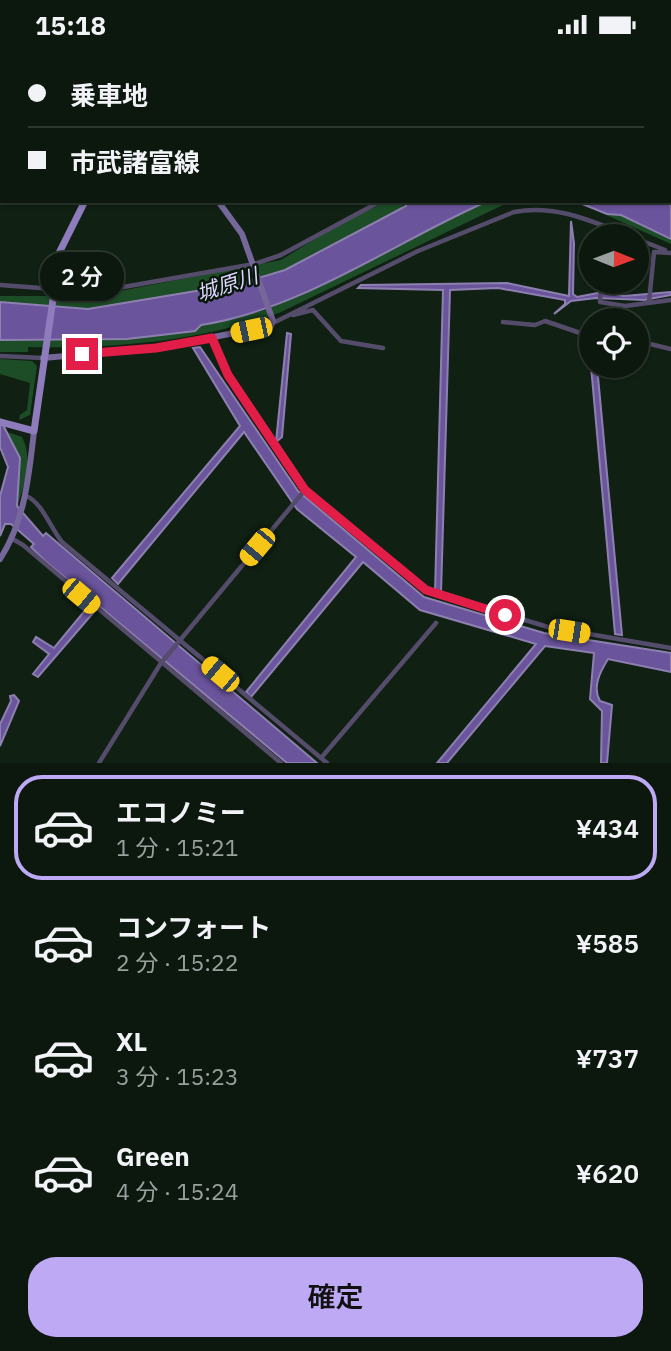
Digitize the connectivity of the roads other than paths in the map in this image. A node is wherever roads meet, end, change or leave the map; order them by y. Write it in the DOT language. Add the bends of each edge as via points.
graph roads {
  1 [pos="84,203"];
  2 [pos="219,203"];
  3 [pos="377,203"];
  4 [pos="598,224"];
  5 [pos="649,244"];
  6 [pos="671,253"];
  7 [pos="254,264"];
  8 [pos="0,285"];
  9 [pos="52,289"];
  10 [pos="599,294"];
  11 [pos="671,300"];
  12 [pos="649,301"];
  13 [pos="625,306"];
  14 [pos="289,316"];
  15 [pos="503,321"];
  16 [pos="273,322"];
  17 [pos="579,333"];
  18 [pos="212,338"];
  19 [pos="649,344"];
  20 [pos="383,348"];
  21 [pos="671,349"];
  22 [pos="0,356"];
  23 [pos="43,358"];
  24 [pos="3,423"];
  25 [pos="34,431"];
  26 [pos="304,491"];
  27 [pos="25,500"];
  28 [pos="13,535"];
  29 [pos="0,559"];
  30 [pos="436,623"];
  31 [pos="178,642"];
  32 [pos="671,648"];
  33 [pos="161,662"];
  34 [pos="321,758"];
  35 [pos="99,763"];
  36 [pos="281,763"];
  37 [pos="327,763"];
  1 -- 9 [label="main road" via="60,251"];
  2 -- 7 [label="main road" via="242,234"];
  3 -- 7 [label="street" via="281,255"];
  4 -- 14 [label="street" via="566,212 514,212 418,251"];
  5 -- 6 [label="street"];
  6 -- 12 [label="street" via="653,252"];
  7 -- 9 [label="street" via="95,292"];
  7 -- 16 [label="main road"];
  8 -- 9 [label="street"];
  9 -- 23 [label="main road"];
  10 -- 13 [label="street" via="600,302"];
  11 -- 12 [label="street"];
  12 -- 13 [label="street"];
  14 -- 16 [label="street"];
  14 -- 20 [label="street" via="313,310 341,341"];
  15 -- 17 [label="street" via="534,325 545,321"];
  16 -- 18 [label="main road"];
  18 -- 23 [label="main road" via="122,353"];
  18 -- 26 [label="street" via="228,375"];
  19 -- 21 [label="street"];
  22 -- 23 [label="street"];
  23 -- 25 [label="main road"];
  24 -- 25 [label="main road"];
  25 -- 27 [label="main road"];
  26 -- 31 [label="street"];
  26 -- 32 [label="street" via="432,593 548,627"];
  27 -- 28 [label="main road"];
  27 -- 31 [label="street" via="31,498 62,542"];
  28 -- 29 [label="main road"];
  28 -- 33 [label="street"];
  30 -- 34 [label="street"];
  31 -- 33 [label="street"];
  31 -- 34 [label="street"];
  33 -- 35 [label="street"];
  33 -- 36 [label="street"];
  34 -- 37 [label="street"];
}
